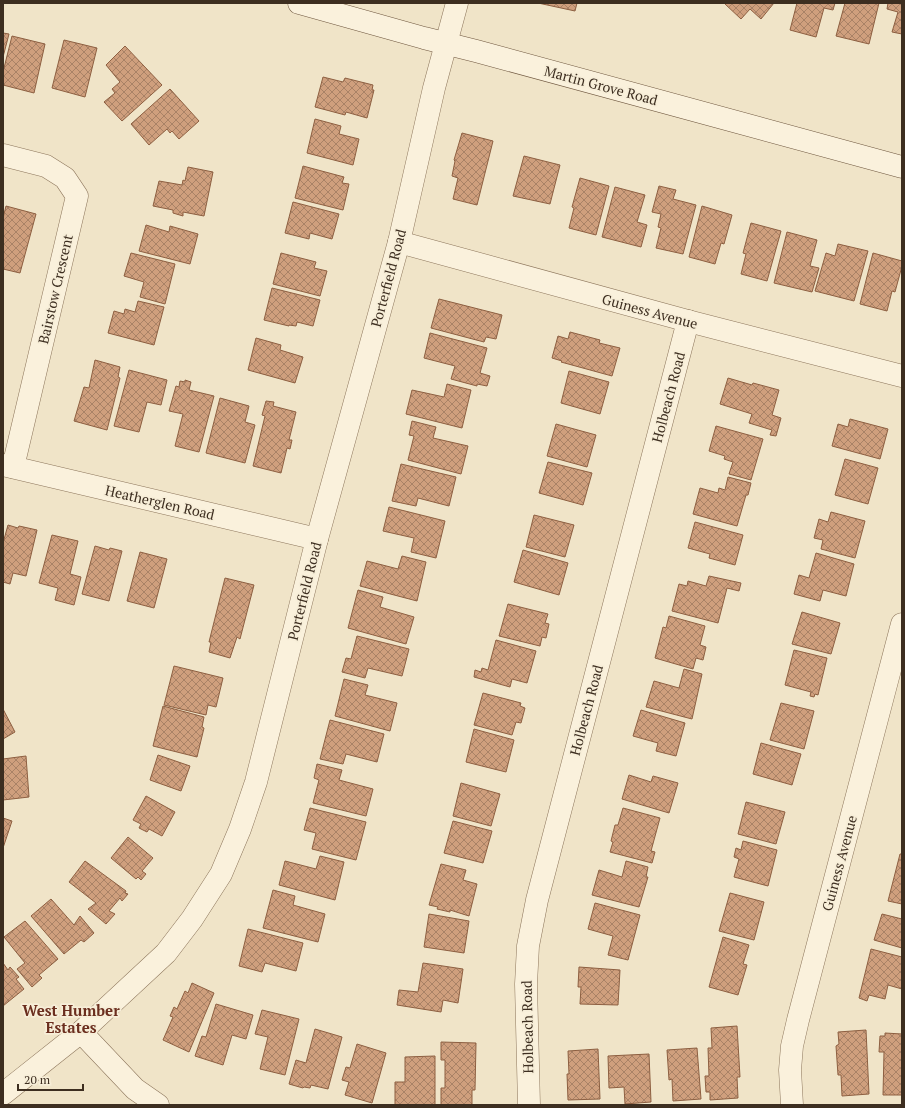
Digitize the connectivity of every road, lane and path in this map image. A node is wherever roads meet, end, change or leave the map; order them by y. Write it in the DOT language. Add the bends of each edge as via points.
graph roads {
  1 [pos="299,3"];
  2 [pos="457,3"];
  3 [pos="445,44"];
  4 [pos="3,155"];
  5 [pos="902,167"];
  6 [pos="399,242"];
  7 [pos="688,321"];
  8 [pos="902,376"];
  9 [pos="8,466"];
  10 [pos="317,539"];
  11 [pos="902,624"];
  12 [pos="81,1032"];
  13 [pos="3,1094"];
  14 [pos="158,1105"];
  15 [pos="529,1105"];
  16 [pos="792,1105"];
  1 -- 3 [label="street, Martin Grove Road"];
  2 -- 3 [label="street, Porterfield Road"];
  3 -- 5 [label="street, Martin Grove Road"];
  3 -- 6 [label="street, Porterfield Road"];
  4 -- 9 [label="street, Bairstow Crescent" via="46,166 65,178 77,196"];
  6 -- 7 [label="street, Guiness Avenue"];
  6 -- 10 [label="street, Porterfield Road"];
  7 -- 8 [label="street, Guiness Avenue"];
  7 -- 15 [label="street, Holbeach Road" via="536,900 528,946 526,984"];
  9 -- 10 [label="street, Heatherglen Road"];
  10 -- 12 [label="street, Porterfield Road" via="256,782 221,874 166,953"];
  11 -- 16 [label="street, Guiness Avenue" via="792,1046"];
  12 -- 13 [label="street, Porterfield Road"];
  12 -- 14 [label="street" via="135,1089"];
}
